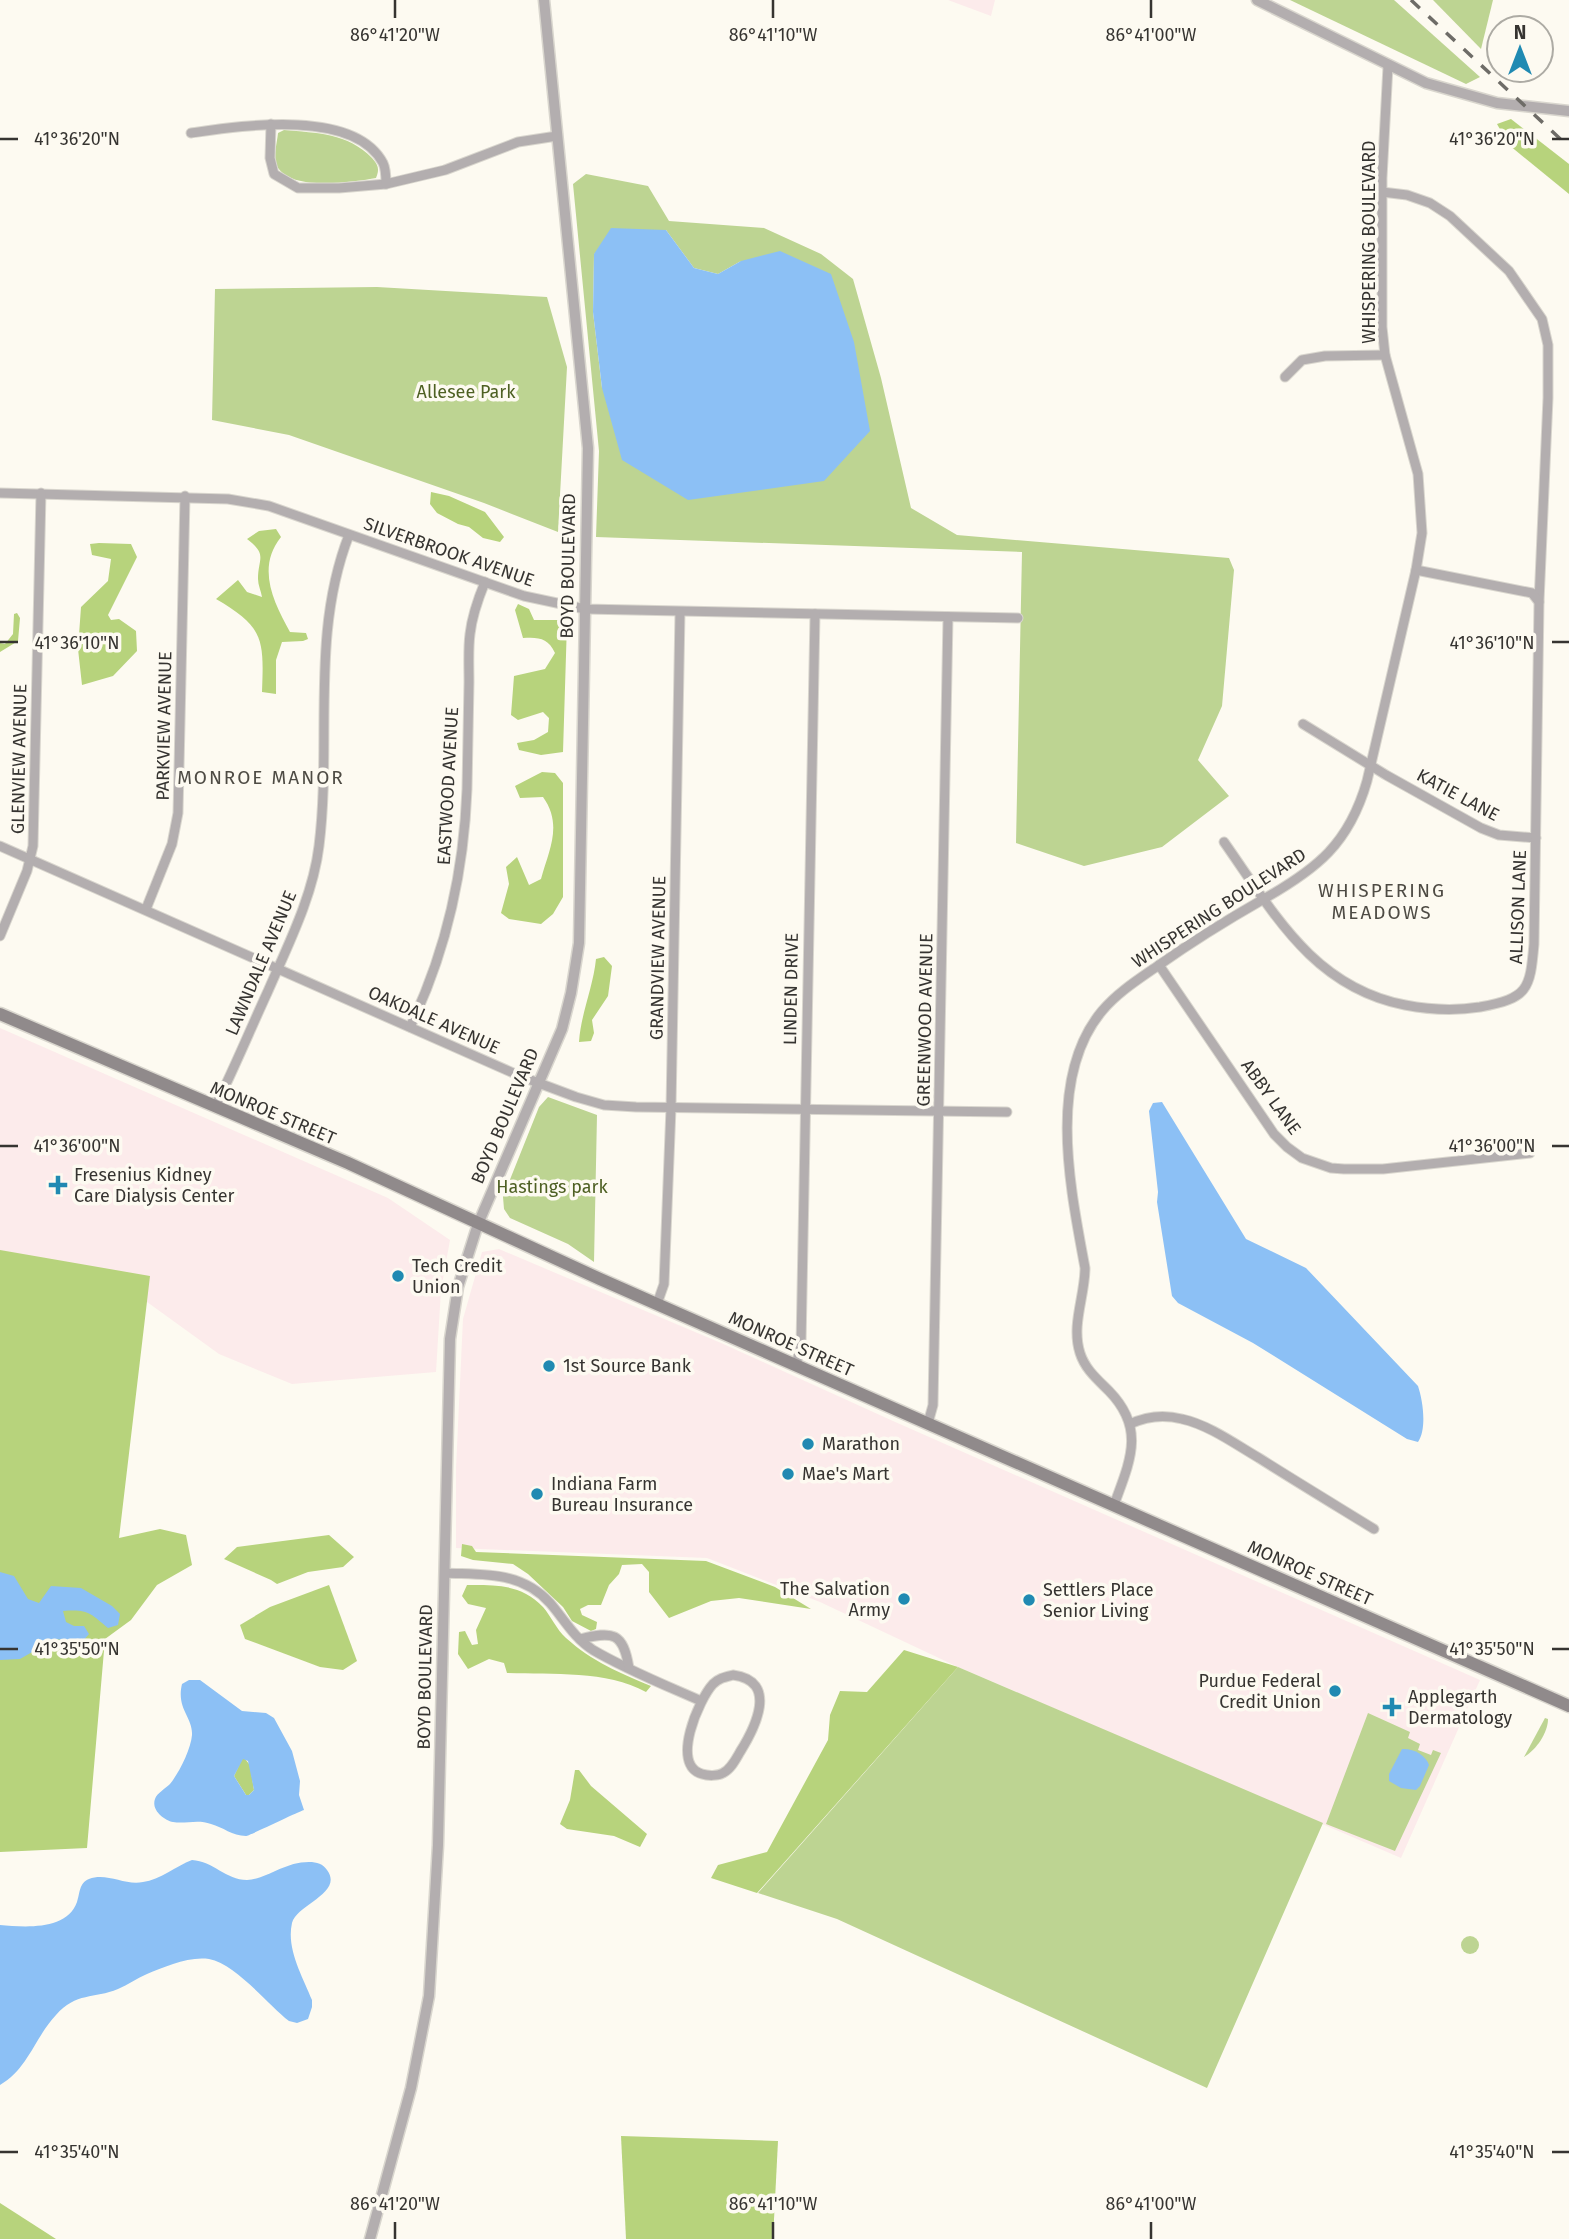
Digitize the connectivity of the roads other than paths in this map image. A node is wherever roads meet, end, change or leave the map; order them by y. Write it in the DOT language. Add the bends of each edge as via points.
graph roads {
  1 [pos="544,0"];
  2 [pos="1257,0"];
  3 [pos="1388,66"];
  4 [pos="1569,111"];
  5 [pos="271,124"];
  6 [pos="191,133"];
  7 [pos="558,136"];
  8 [pos="386,184"];
  9 [pos="1382,192"];
  10 [pos="1385,355"];
  11 [pos="1285,377"];
  12 [pos="0,493"];
  13 [pos="41,493"];
  14 [pos="184,496"];
  15 [pos="349,535"];
  16 [pos="1416,570"];
  17 [pos="485,582"];
  18 [pos="1539,602"];
  19 [pos="585,609"];
  20 [pos="680,612"];
  21 [pos="815,614"];
  22 [pos="948,617"];
  23 [pos="1018,618"];
  24 [pos="1303,724"];
  25 [pos="1370,764"];
  26 [pos="1536,838"];
  27 [pos="1224,842"];
  28 [pos="0,846"];
  29 [pos="30,859"];
  30 [pos="1264,899"];
  31 [pos="146,909"];
  32 [pos="0,936"];
  33 [pos="1159,965"];
  34 [pos="278,968"];
  35 [pos="0,1014"];
  36 [pos="410,1027"];
  37 [pos="539,1082"];
  38 [pos="215,1107"];
  39 [pos="671,1108"];
  40 [pos="804,1109"];
  41 [pos="939,1111"];
  42 [pos="1007,1112"];
  43 [pos="1531,1153"];
  44 [pos="478,1224"];
  45 [pos="657,1304"];
  46 [pos="796,1365"];
  47 [pos="928,1423"];
  48 [pos="1130,1424"];
  49 [pos="1114,1505"];
  50 [pos="1374,1529"];
  51 [pos="445,1573"];
  52 [pos="580,1639"];
  53 [pos="629,1668"];
  54 [pos="701,1701"];
  55 [pos="1569,1706"];
  56 [pos="370,2239"];
  1 -- 7 [label="street, BOYD BOULEVARD"];
  2 -- 3 [label="street"];
  3 -- 4 [label="street" via="1446,90 1497,103"];
  3 -- 9 [label="street, WHISPERING BOULEVARD"];
  5 -- 6 [label="street"];
  5 -- 8 [label="street" via="328,129 361,141 384,165"];
  5 -- 8 [label="street" via="274,174 298,188"];
  7 -- 8 [label="street" via="519,142 445,170"];
  7 -- 19 [label="street, BOYD BOULEVARD" via="588,448"];
  9 -- 10 [label="street, WHISPERING BOULEVARD"];
  9 -- 18 [label="street, ALLISON LANE" via="1430,203 1450,216 1509,271 1542,319 1548,345 1548,398"];
  10 -- 11 [label="street" via="1303,360"];
  10 -- 16 [label="street, WHISPERING BOULEVARD" via="1418,474 1422,522"];
  12 -- 13 [label="street, SILVERBROOK AVENUE"];
  13 -- 14 [label="street, SILVERBROOK AVENUE"];
  13 -- 29 [label="street, GLENVIEW AVENUE"];
  14 -- 15 [label="street, SILVERBROOK AVENUE" via="249,502"];
  14 -- 31 [label="street, PARKVIEW AVENUE" via="178,813 172,844"];
  15 -- 17 [label="street, SILVERBROOK AVENUE"];
  15 -- 34 [label="street, LAWNDALE AVENUE" via="326,628 318,848 306,900"];
  16 -- 18 [label="street" via="1532,593"];
  16 -- 25 [label="street, WHISPERING BOULEVARD"];
  17 -- 19 [label="street, SILVERBROOK AVENUE"];
  17 -- 36 [label="street, EASTWOOD AVENUE" via="470,633 467,789 458,881 437,960"];
  18 -- 26 [label="street, ALLISON LANE"];
  19 -- 20 [label="street, SILVERBROOK AVENUE"];
  19 -- 37 [label="street, BOYD BOULEVARD" via="579,943 562,1028"];
  20 -- 21 [label="street, SILVERBROOK AVENUE"];
  20 -- 39 [label="street, GRANDVIEW AVENUE"];
  21 -- 22 [label="street, SILVERBROOK AVENUE"];
  21 -- 40 [label="street, LINDEN DRIVE"];
  22 -- 23 [label="street, SILVERBROOK AVENUE"];
  22 -- 41 [label="street, GREENWOOD AVENUE"];
  24 -- 25 [label="street, KATIE LANE"];
  25 -- 26 [label="street, KATIE LANE" via="1481,828"];
  25 -- 30 [label="street, WHISPERING BOULEVARD" via="1359,807 1331,851 1300,878"];
  26 -- 30 [label="street, ALLISON LANE" via="1531,979 1519,995 1491,1005 1438,1010 1372,996 1312,959"];
  27 -- 30 [label="street, ALLISON LANE"];
  28 -- 29 [label="street, OAKDALE AVENUE"];
  29 -- 31 [label="street, OAKDALE AVENUE"];
  29 -- 32 [label="street, GLENVIEW AVENUE"];
  30 -- 33 [label="street, WHISPERING BOULEVARD"];
  31 -- 34 [label="street, OAKDALE AVENUE"];
  33 -- 43 [label="street, ABBY LANE" via="1275,1134 1302,1158 1331,1168 1360,1170"];
  33 -- 48 [label="street, WHISPERING BOULEVARD" via="1120,993 1094,1022 1074,1068 1068,1097 1067,1166 1085,1268 1076,1338 1084,1364 1117,1400"];
  34 -- 36 [label="street, OAKDALE AVENUE"];
  34 -- 38 [label="street, LAWNDALE AVENUE"];
  35 -- 38 [label="main road, MONROE STREET"];
  36 -- 37 [label="street, OAKDALE AVENUE"];
  37 -- 39 [label="street, OAKDALE AVENUE" via="604,1105"];
  37 -- 44 [label="street, BOYD BOULEVARD"];
  38 -- 44 [label="main road, MONROE STREET"];
  39 -- 40 [label="street, OAKDALE AVENUE"];
  39 -- 45 [label="street, GRANDVIEW AVENUE" via="664,1284"];
  40 -- 41 [label="street, OAKDALE AVENUE"];
  40 -- 46 [label="street, LINDEN DRIVE" via="801,1345"];
  41 -- 42 [label="street, OAKDALE AVENUE"];
  41 -- 47 [label="street, GREENWOOD AVENUE" via="933,1405"];
  44 -- 45 [label="main road, MONROE STREET"];
  44 -- 51 [label="street, BOYD BOULEVARD" via="458,1287 450,1339"];
  45 -- 46 [label="main road, MONROE STREET"];
  46 -- 47 [label="main road, MONROE STREET"];
  47 -- 49 [label="main road, MONROE STREET"];
  48 -- 49 [label="street" via="1132,1443 1126,1474"];
  48 -- 50 [label="street" via="1147,1416 1163,1416 1199,1425"];
  49 -- 55 [label="main road, MONROE STREET"];
  51 -- 52 [label="street" via="497,1575 531,1585"];
  51 -- 56 [label="street, BOYD BOULEVARD" via="437,1885 429,1996 411,2088"];
  52 -- 53 [label="street"];
  52 -- 53 [label="street" via="609,1634 618,1638 626,1649"];
  53 -- 54 [label="street"];
  54 -- 54 [label="street" via="687,1754 691,1766 701,1774 724,1773 756,1725 757,1689 747,1678 733,1675 713,1684"];
}
